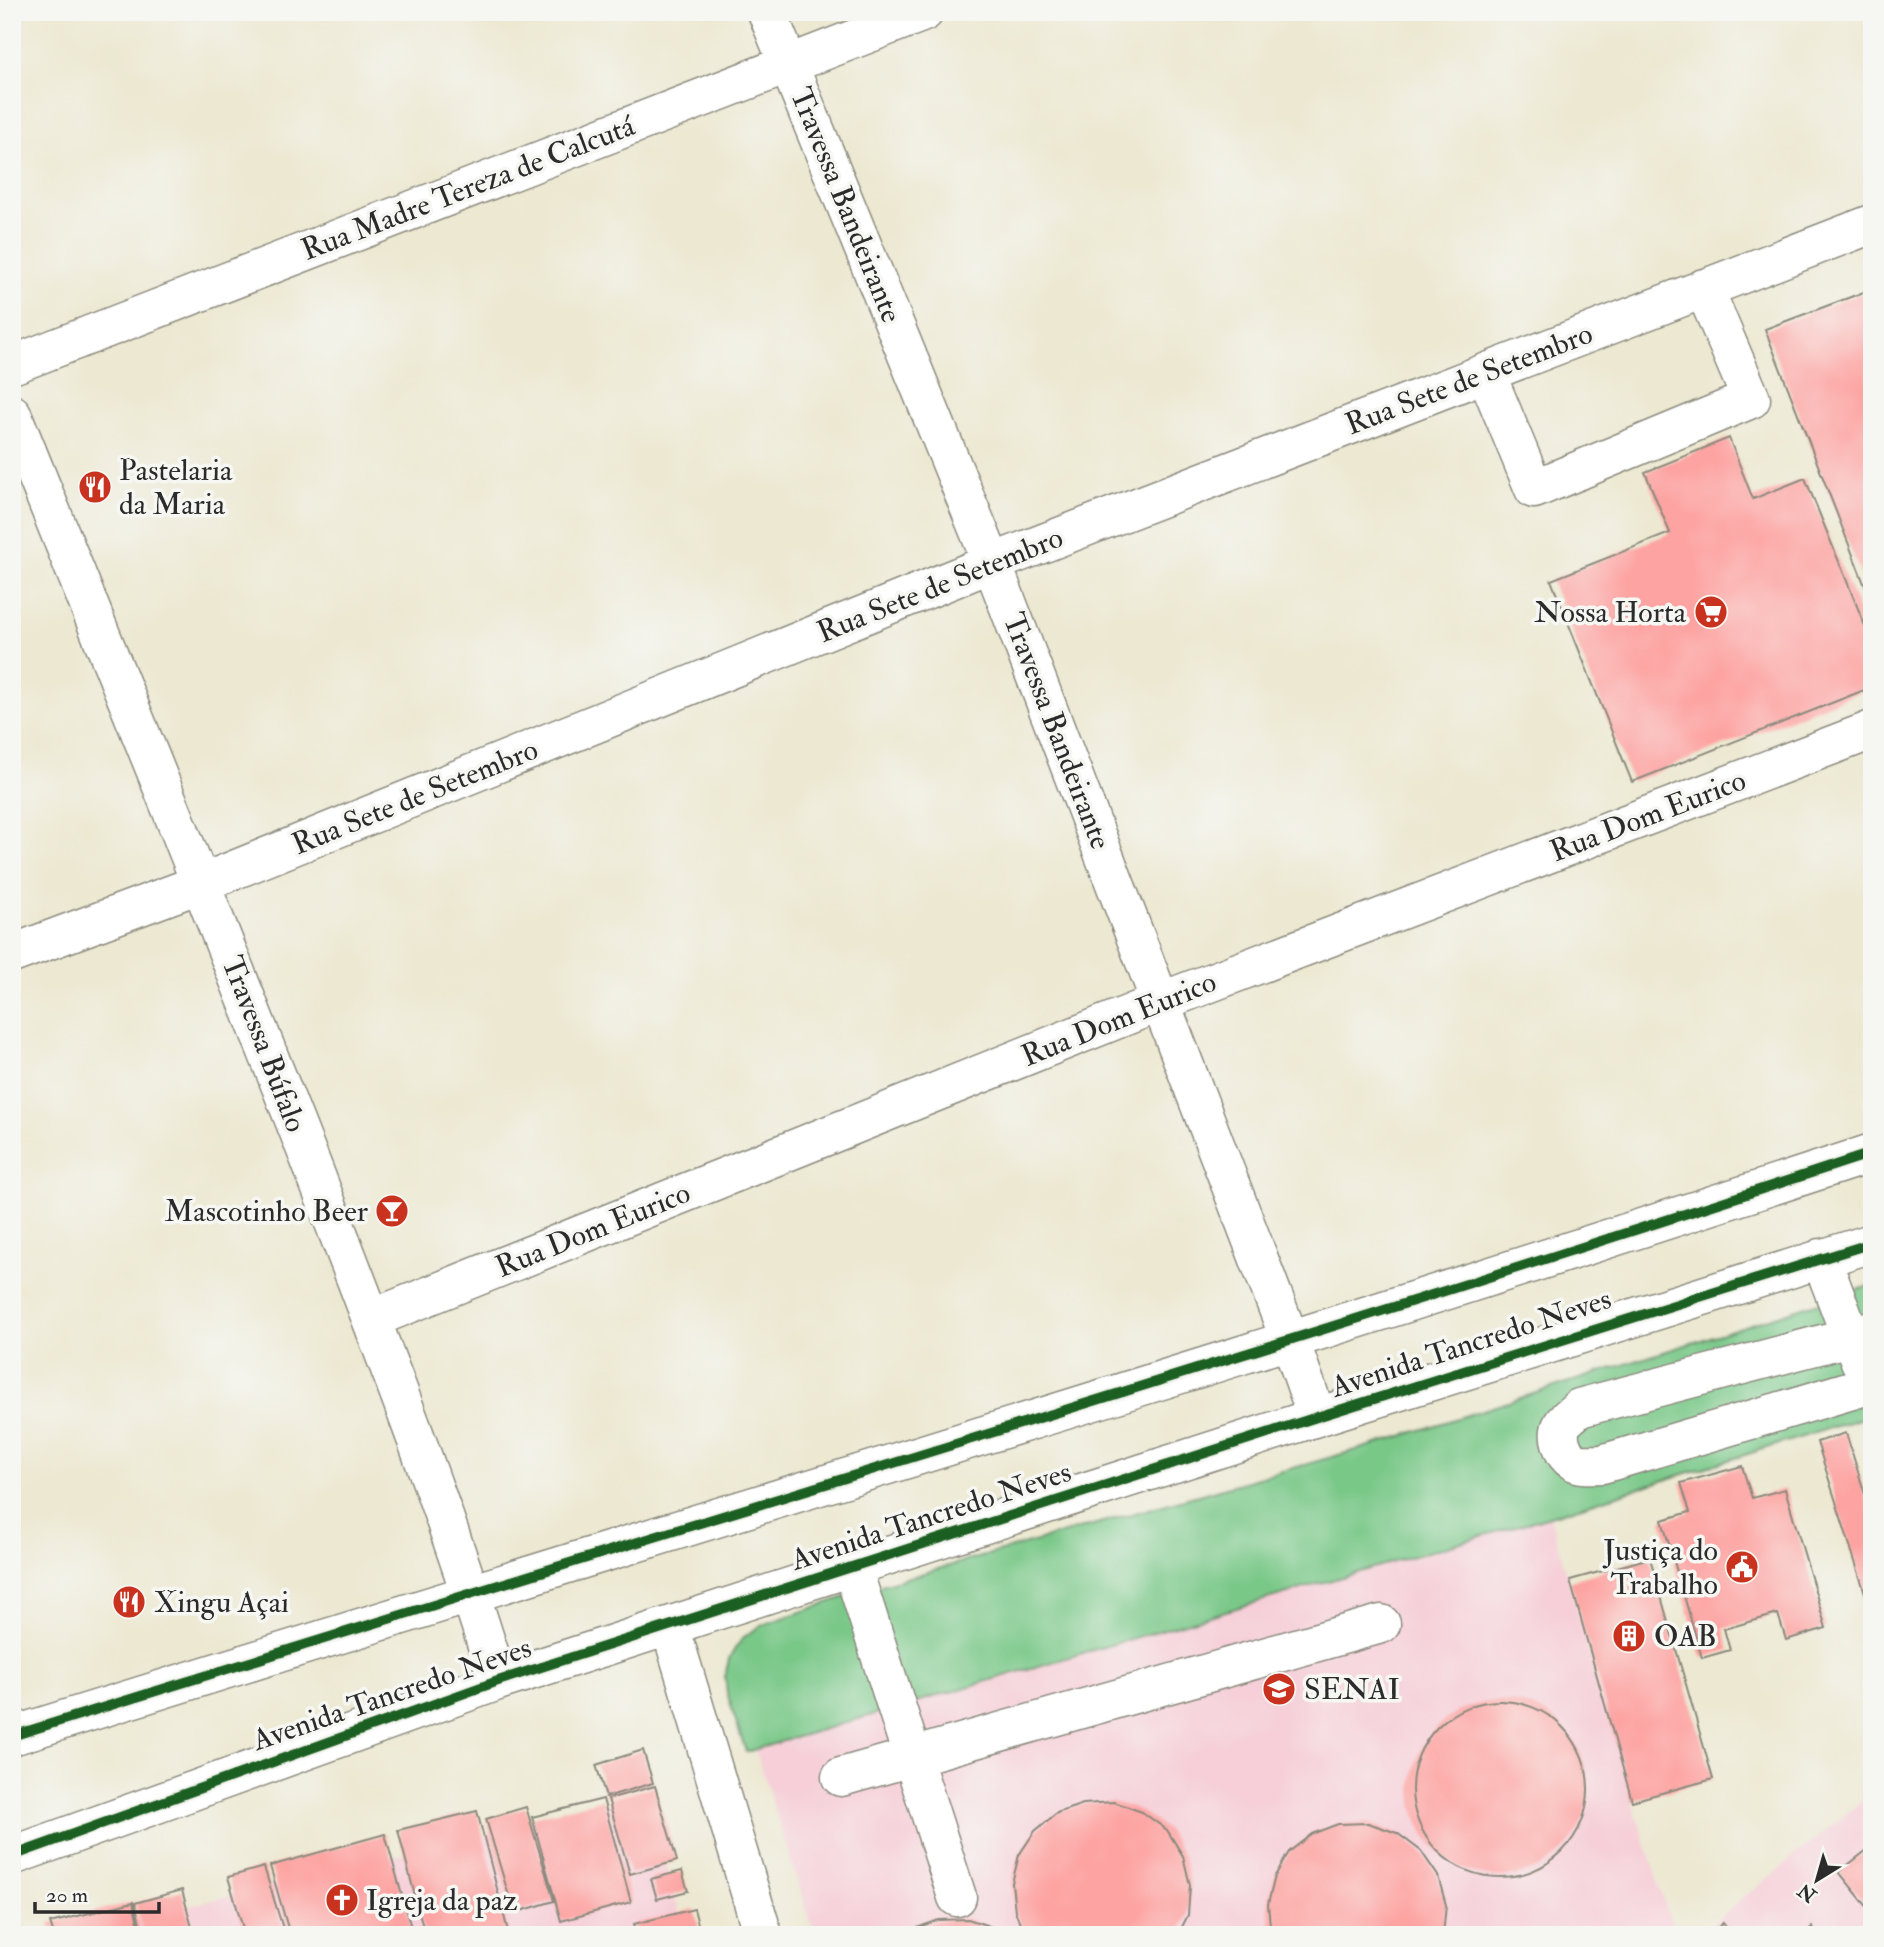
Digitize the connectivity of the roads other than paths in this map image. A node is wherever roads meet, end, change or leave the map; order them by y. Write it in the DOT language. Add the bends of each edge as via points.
graph roads {
  1 [pos="767,12"];
  2 [pos="924,12"];
  3 [pos="788,64"];
  4 [pos="1872,224"];
  5 [pos="1704,288"];
  6 [pos="12,365"];
  7 [pos="1486,373"];
  8 [pos="12,414"];
  9 [pos="992,563"];
  10 [pos="1872,730"];
  11 [pos="202,883"];
  12 [pos="12,954"];
  13 [pos="1160,1002"];
  14 [pos="1872,1153"];
  15 [pos="1872,1243"];
  16 [pos="1821,1258"];
  17 [pos="371,1319"];
  18 [pos="1861,1334"];
  19 [pos="1290,1340"];
  20 [pos="1871,1386"];
  21 [pos="1317,1417"];
  22 [pos="852,1567"];
  23 [pos="471,1592"];
  24 [pos="1381,1624"];
  25 [pos="670,1626"];
  26 [pos="498,1681"];
  27 [pos="12,1736"];
  28 [pos="913,1757"];
  29 [pos="841,1777"];
  30 [pos="12,1856"];
  31 [pos="957,1897"];
  32 [pos="763,1935"];
  1 -- 3 [label="street, Travessa Bandeirante"];
  2 -- 3 [label="street, Rua Madre Tereza de Calcutá"];
  3 -- 6 [label="street, Rua Madre Tereza de Calcutá"];
  3 -- 9 [label="street, Travessa Bandeirante"];
  4 -- 5 [label="street, Rua Sete de Setembro"];
  5 -- 7 [label="street, Rua Sete de Setembro"];
  5 -- 7 [label="street" via="1751,400 1534,489"];
  7 -- 9 [label="street, Rua Sete de Setembro"];
  8 -- 11 [label="street, Travessa Búfalo"];
  9 -- 11 [label="street, Rua Sete de Setembro"];
  9 -- 13 [label="street, Travessa Bandeirante"];
  10 -- 13 [label="street, Rua Dom Eurico"];
  11 -- 12 [label="street, Rua Sete de Setembro"];
  11 -- 17 [label="street, Travessa Búfalo"];
  13 -- 17 [label="street, Rua Dom Eurico"];
  13 -- 19 [label="street, Travessa Bandeirante"];
  14 -- 19 [label="street, Avenida Tancredo Neves"];
  15 -- 16 [label="street, Avenida Tancredo Neves"];
  16 -- 18 [label="street"];
  16 -- 21 [label="street, Avenida Tancredo Neves"];
  17 -- 23 [label="street, Travessa Búfalo"];
  18 -- 20 [label="street"];
  18 -- 20 [label="street" via="1579,1408 1562,1425 1560,1438 1571,1461 1602,1464"];
  19 -- 21 [label="street, Travessa Bandeirante"];
  19 -- 23 [label="street, Avenida Tancredo Neves"];
  21 -- 22 [label="street, Avenida Tancredo Neves"];
  22 -- 25 [label="street, Avenida Tancredo Neves"];
  22 -- 28 [label="street"];
  23 -- 26 [label="street, Travessa Búfalo"];
  23 -- 27 [label="street, Avenida Tancredo Neves"];
  24 -- 28 [label="street"];
  25 -- 26 [label="street, Avenida Tancredo Neves"];
  25 -- 32 [label="street"];
  26 -- 30 [label="street, Avenida Tancredo Neves"];
  28 -- 29 [label="street"];
  28 -- 31 [label="street"];
}
